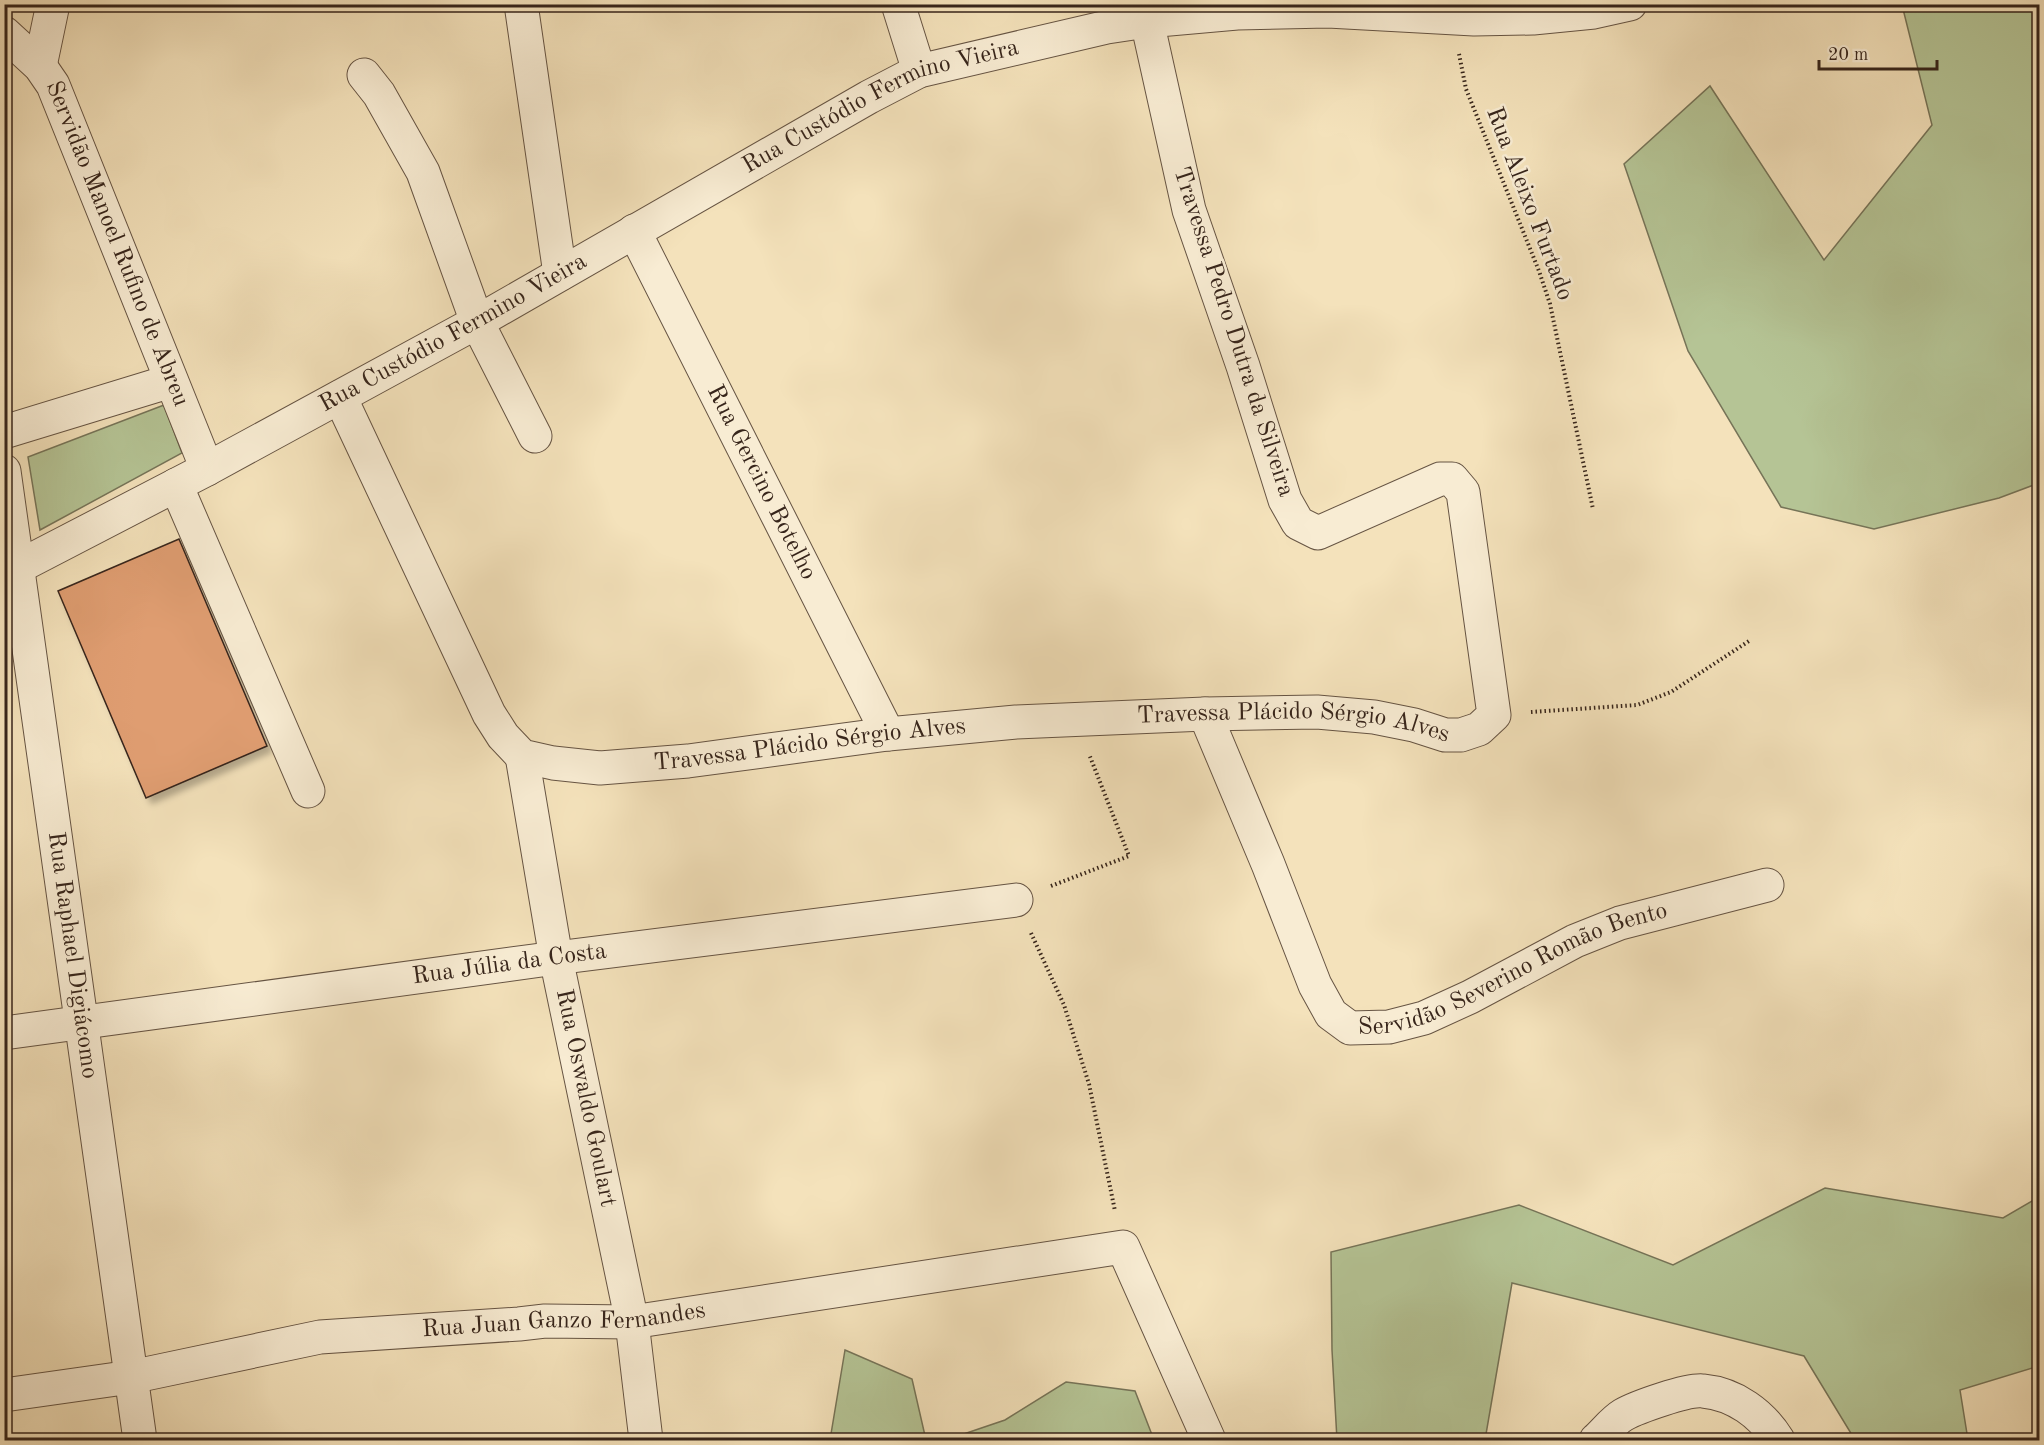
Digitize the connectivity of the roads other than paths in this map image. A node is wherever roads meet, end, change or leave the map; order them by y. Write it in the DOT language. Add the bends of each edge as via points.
graph roads {
  1 [pos="53,4"];
  2 [pos="521,4"];
  3 [pos="898,4"];
  4 [pos="1630,4"];
  5 [pos="1104,16"];
  6 [pos="1147,21"];
  7 [pos="4,33"];
  8 [pos="40,66"];
  9 [pos="919,71"];
  10 [pos="364,75"];
  11 [pos="634,231"];
  12 [pos="561,274"];
  13 [pos="477,322"];
  14 [pos="171,381"];
  15 [pos="340,397"];
  16 [pos="4,432"];
  17 [pos="535,436"];
  18 [pos="207,469"];
  19 [pos="4,471"];
  20 [pos="176,485"];
  21 [pos="18,567"];
  22 [pos="16,642"];
  23 [pos="1205,714"];
  24 [pos="1494,715"];
  25 [pos="888,734"];
  26 [pos="522,756"];
  27 [pos="308,791"];
  28 [pos="1767,885"];
  29 [pos="1016,900"];
  30 [pos="556,958"];
  31 [pos="82,1022"];
  32 [pos="4,1033"];
  33 [pos="632,1322"];
  34 [pos="131,1377"];
  35 [pos="4,1395"];
  36 [pos="140,1440"];
  37 [pos="646,1440"];
  38 [pos="1209,1440"];
  39 [pos="1596,1440"];
  40 [pos="1778,1440"];
  1 -- 8 [label="street"];
  2 -- 12 [label="street"];
  3 -- 9 [label="street"];
  4 -- 6 [label="street, Rua Custódio Fermino Vieira" via="1533,18 1328,11 1237,13"];
  5 -- 6 [label="street, Rua Custódio Fermino Vieira"];
  5 -- 9 [label="street, Rua Custódio Fermino Vieira"];
  6 -- 24 [label="street, Travessa Pedro Dutra da Silveira" via="1188,210 1285,500 1298,523 1318,533 1428,483 1452,479 1463,492"];
  7 -- 8 [label="street, Servidão Manoel Rufino de Abreu"];
  8 -- 14 [label="street, Servidão Manoel Rufino de Abreu" via="61,101"];
  9 -- 11 [label="street, Rua Custódio Fermino Vieira"];
  10 -- 13 [label="street" via="423,172"];
  11 -- 12 [label="street, Rua Custódio Fermino Vieira"];
  11 -- 25 [label="street, Rua Gercino Botelho"];
  12 -- 13 [label="street, Rua Custódio Fermino Vieira"];
  13 -- 15 [label="street, Rua Custódio Fermino Vieira"];
  13 -- 17 [label="street"];
  14 -- 16 [label="street"];
  14 -- 18 [label="street, Servidão Manoel Rufino de Abreu"];
  15 -- 18 [label="street, Rua Custódio Fermino Vieira"];
  15 -- 26 [label="street" via="489,714"];
  18 -- 20 [label="street, Rua Custódio Fermino Vieira"];
  19 -- 21 [label="street, Rua Raphael Digiácomo"];
  20 -- 21 [label="street, Rua Custódio Fermino Vieira"];
  20 -- 27 [label="street"];
  21 -- 22 [label="street, Rua Raphael Digiácomo"];
  22 -- 31 [label="street, Rua Raphael Digiácomo"];
  23 -- 24 [label="street, Travessa Plácido Sérgio Alves" via="1317,712 1374,717 1445,735 1479,729"];
  23 -- 25 [label="street, Travessa Plácido Sérgio Alves" via="1016,722"];
  23 -- 28 [label="street, Servidão Severino Romão Bento" via="1315,985 1331,1014 1350,1028 1389,1027 1424,1018 1575,941 1620,924"];
  25 -- 26 [label="street, Travessa Plácido Sérgio Alves" via="688,761 600,768"];
  26 -- 30 [label="street, Rua Oswaldo Goulart"];
  29 -- 30 [label="street, Rua Júlia da Costa"];
  30 -- 31 [label="street, Rua Júlia da Costa"];
  30 -- 33 [label="street, Rua Oswaldo Goulart"];
  31 -- 32 [label="street, Rua Júlia da Costa"];
  31 -- 34 [label="street, Rua Raphael Digiácomo"];
  33 -- 34 [label="street, Rua Juan Ganzo Fernandes" via="545,1321 320,1337"];
  33 -- 37 [label="street, Rua Oswaldo Goulart"];
  33 -- 38 [label="street, Rua Juan Ganzo Fernandes" via="1123,1247"];
  34 -- 35 [label="street, Rua Juan Ganzo Fernandes"];
  34 -- 36 [label="street, Rua Raphael Digiácomo"];
  39 -- 40 [label="street" via="1622,1416 1666,1398 1702,1390 1743,1402"];
}
